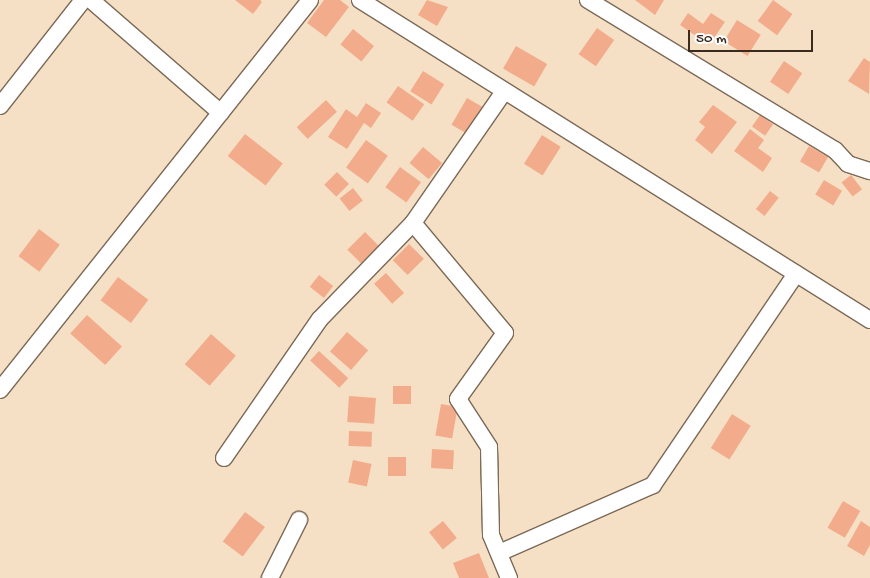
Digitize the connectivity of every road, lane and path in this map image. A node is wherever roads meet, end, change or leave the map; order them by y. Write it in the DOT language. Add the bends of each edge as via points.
graph roads {
  1 [pos="83,0"];
  2 [pos="91,0"];
  3 [pos="310,0"];
  4 [pos="360,0"];
  5 [pos="588,0"];
  6 [pos="503,93"];
  7 [pos="0,106"];
  8 [pos="221,113"];
  9 [pos="870,171"];
  10 [pos="413,223"];
  11 [pos="796,274"];
  12 [pos="870,320"];
  13 [pos="0,390"];
  14 [pos="224,458"];
  15 [pos="299,520"];
  16 [pos="498,553"];
  17 [pos="270,578"];
  18 [pos="509,578"];
  1 -- 7 [label="street"];
  2 -- 8 [label="street"];
  3 -- 8 [label="street"];
  4 -- 6 [label="street"];
  5 -- 9 [label="street" via="835,150 848,164"];
  6 -- 10 [label="street"];
  6 -- 11 [label="street"];
  8 -- 13 [label="street"];
  10 -- 14 [label="street" via="320,319"];
  10 -- 16 [label="street" via="505,333 458,399 489,447 491,535"];
  11 -- 12 [label="street"];
  11 -- 16 [label="street" via="653,485"];
  15 -- 17 [label="street"];
  16 -- 18 [label="street"];
}
